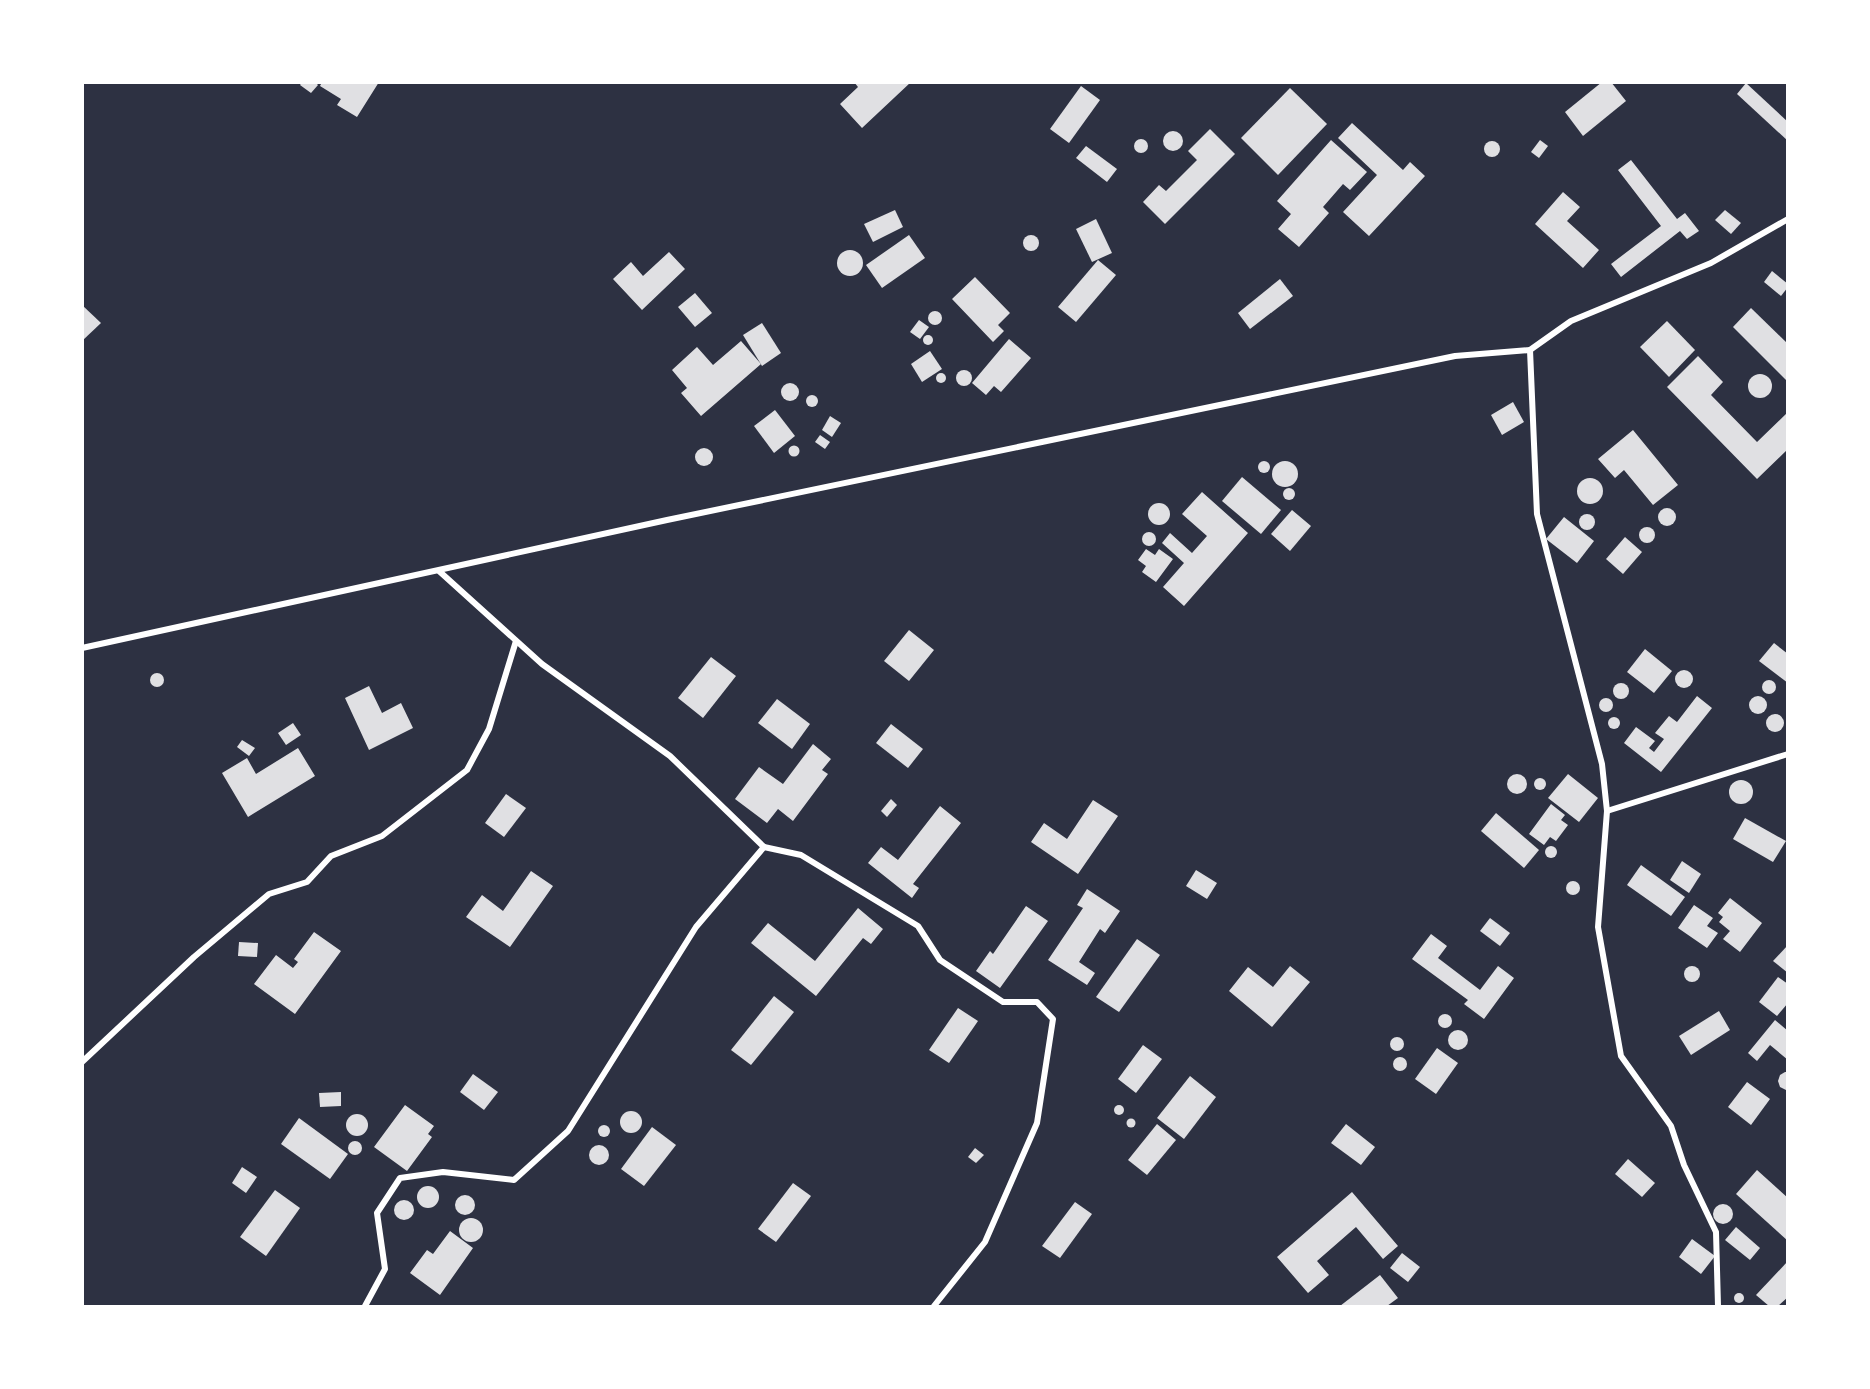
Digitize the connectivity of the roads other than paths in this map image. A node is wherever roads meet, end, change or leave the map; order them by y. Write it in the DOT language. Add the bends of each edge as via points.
graph roads {
  1 [pos="1788,219"];
  2 [pos="1530,350"];
  3 [pos="439,571"];
  4 [pos="516,640"];
  5 [pos="82,648"];
  6 [pos="1788,754"];
  7 [pos="1606,811"];
  8 [pos="764,847"];
  9 [pos="82,1062"];
  10 [pos="365,1306"];
  11 [pos="934,1306"];
  12 [pos="1718,1306"];
  1 -- 2 [label="street" via="1711,263 1571,321"];
  2 -- 3 [label="street" via="1455,356"];
  2 -- 7 [label="street" via="1537,514 1602,764"];
  3 -- 4 [label="street"];
  3 -- 5 [label="street"];
  4 -- 8 [label="street" via="542,664 670,756"];
  4 -- 9 [label="street" via="489,729 467,770 382,836 331,856 307,882 268,894"];
  6 -- 7 [label="street"];
  7 -- 12 [label="street" via="1598,927 1621,1056 1671,1126 1684,1165 1716,1232"];
  8 -- 10 [label="street" via="696,927 568,1131 514,1180 443,1172 400,1178 377,1213 385,1269"];
  8 -- 11 [label="street" via="801,855 918,926 940,960 1003,1002 1038,1002 1053,1019 1037,1123 985,1242"];
}
